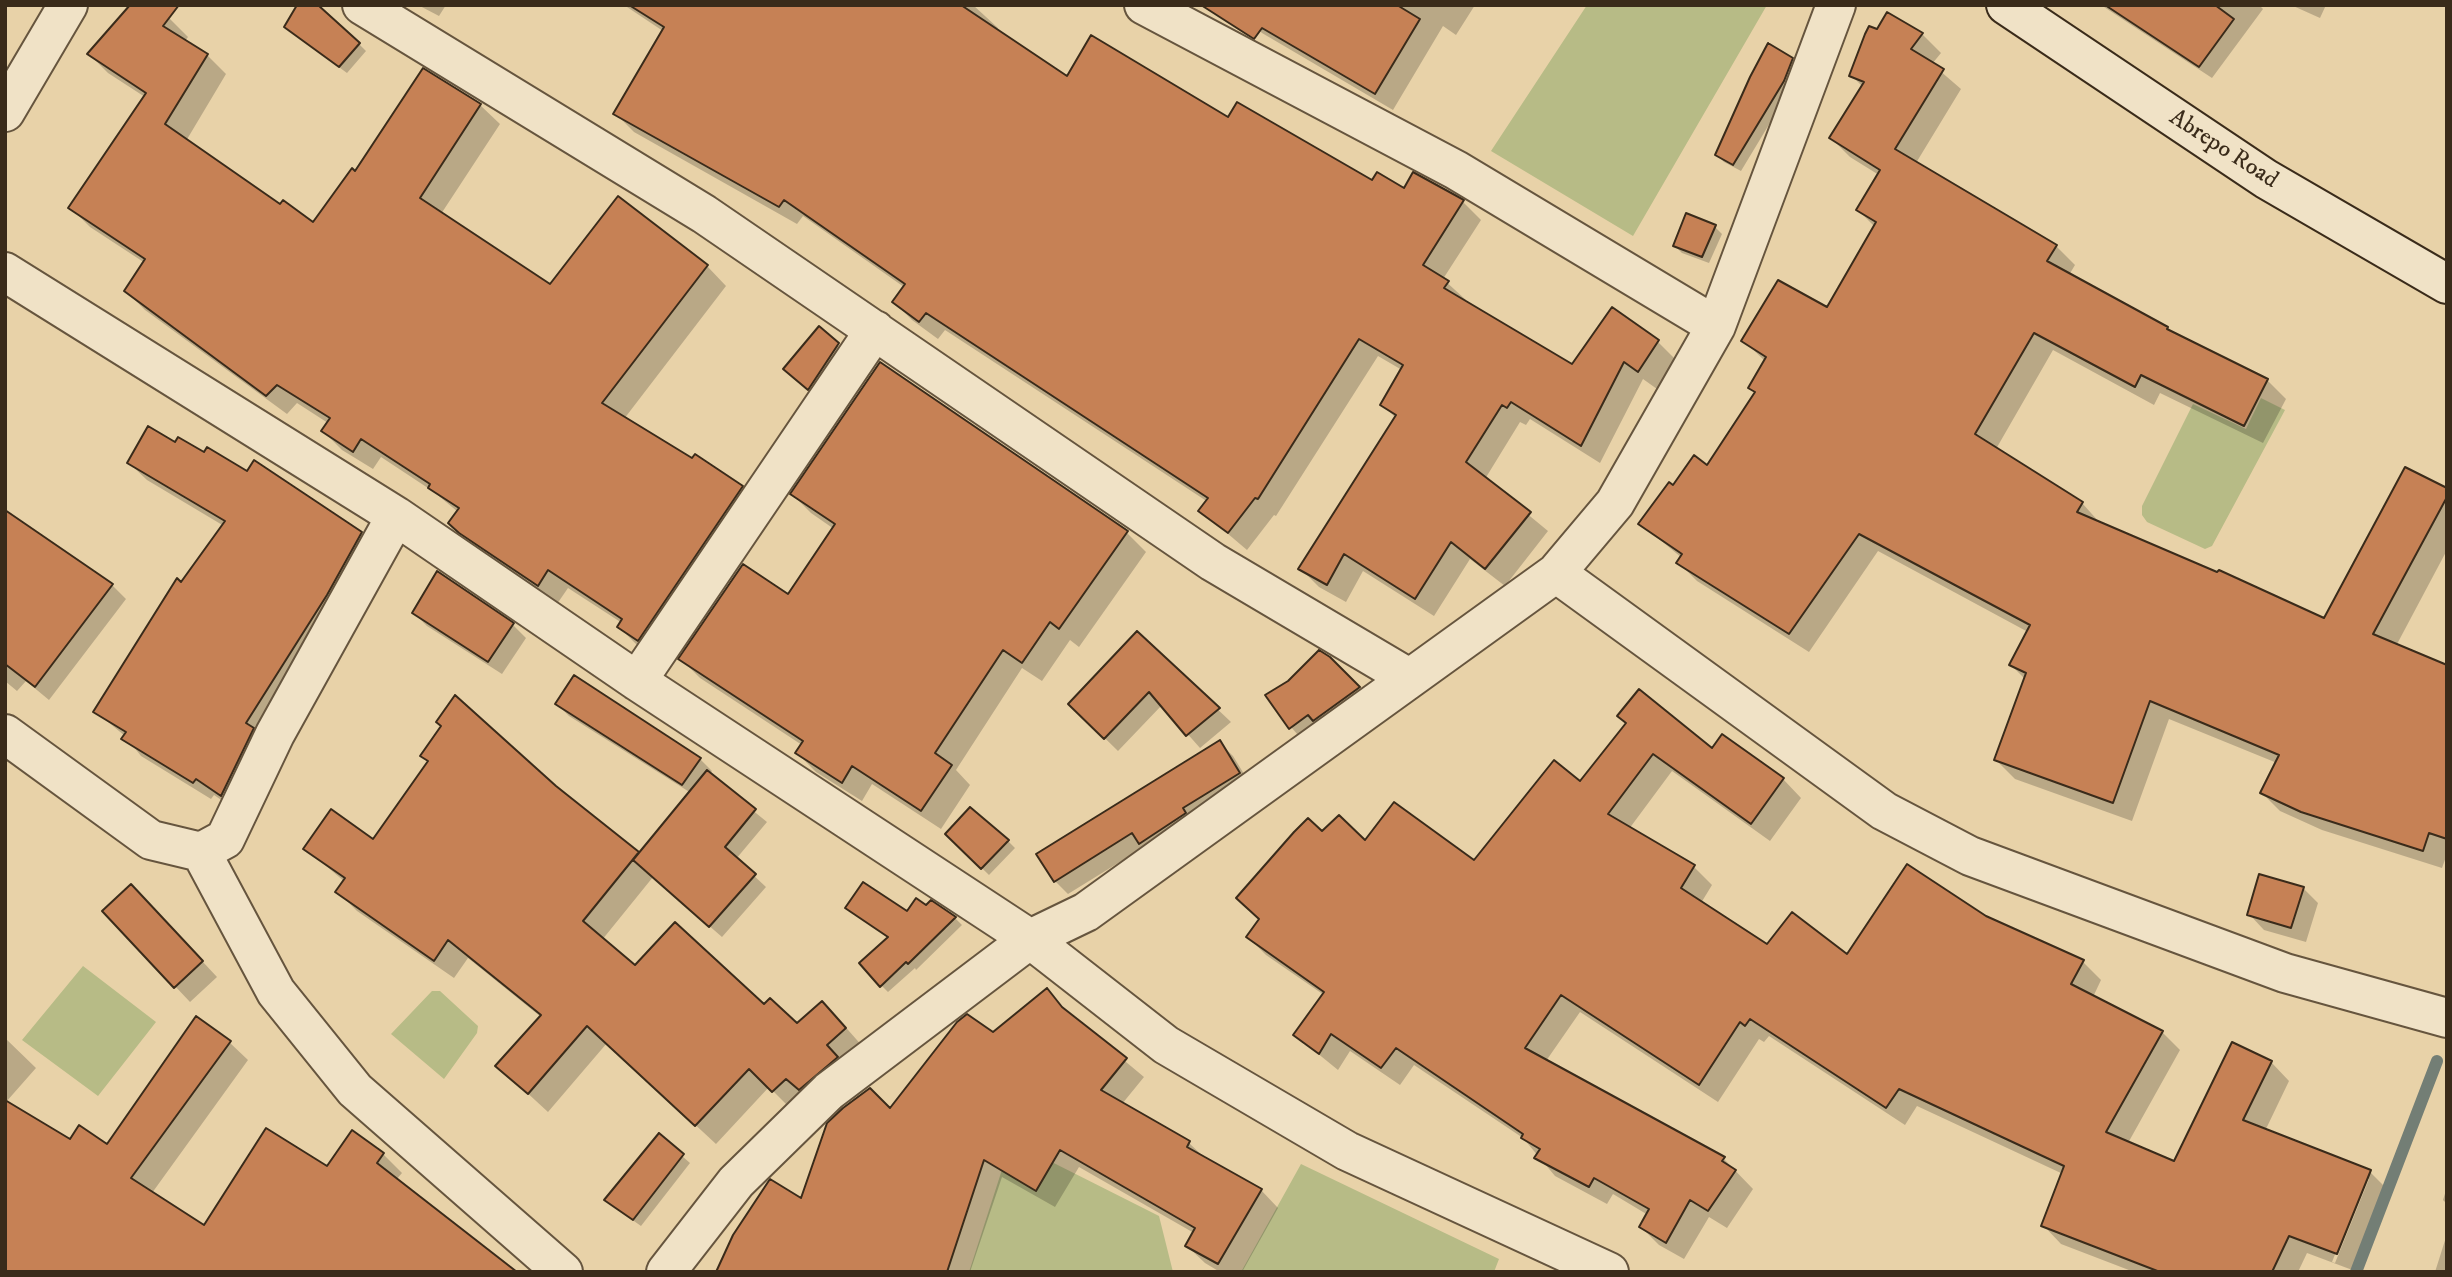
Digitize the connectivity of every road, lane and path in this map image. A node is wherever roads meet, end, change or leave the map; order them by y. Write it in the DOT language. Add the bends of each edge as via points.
graph roads {
  1 [pos="68,5"];
  2 [pos="362,5"];
  3 [pos="1144,5"];
  4 [pos="1836,5"];
  5 [pos="2006,5"];
  6 [pos="11,87"];
  7 [pos="5,272"];
  8 [pos="2447,284"];
  9 [pos="1716,326"];
  10 [pos="875,330"];
  11 [pos="396,516"];
  12 [pos="1556,573"];
  13 [pos="1409,678"];
  14 [pos="637,681"];
  15 [pos="5,734"];
  16 [pos="201,852"];
  17 [pos="1030,939"];
  18 [pos="2447,1018"];
  19 [pos="563,1272"];
  20 [pos="666,1272"];
  21 [pos="1609,1272"];
  1 -- 6 [label="street"];
  2 -- 10 [label="street" via="704,214"];
  3 -- 9 [label="street" via="1456,170"];
  4 -- 9 [label="street"];
  5 -- 8 [label="street, Abrepo Road" via="2266,179"];
  7 -- 11 [label="street"];
  9 -- 12 [label="street" via="1615,503"];
  10 -- 13 [label="street" via="1213,562"];
  10 -- 14 [label="street"];
  11 -- 14 [label="street"];
  11 -- 16 [label="street" via="275,734 225,839"];
  12 -- 13 [label="street"];
  12 -- 18 [label="street" via="1884,811 1970,856 2285,973"];
  13 -- 17 [label="street" via="1087,912"];
  14 -- 17 [label="street"];
  15 -- 16 [label="street" via="151,840"];
  16 -- 19 [label="street" via="276,992 355,1090"];
  17 -- 20 [label="street" via="829,1091 736,1182"];
  17 -- 21 [label="street" via="1166,1045 1347,1151"];
}
